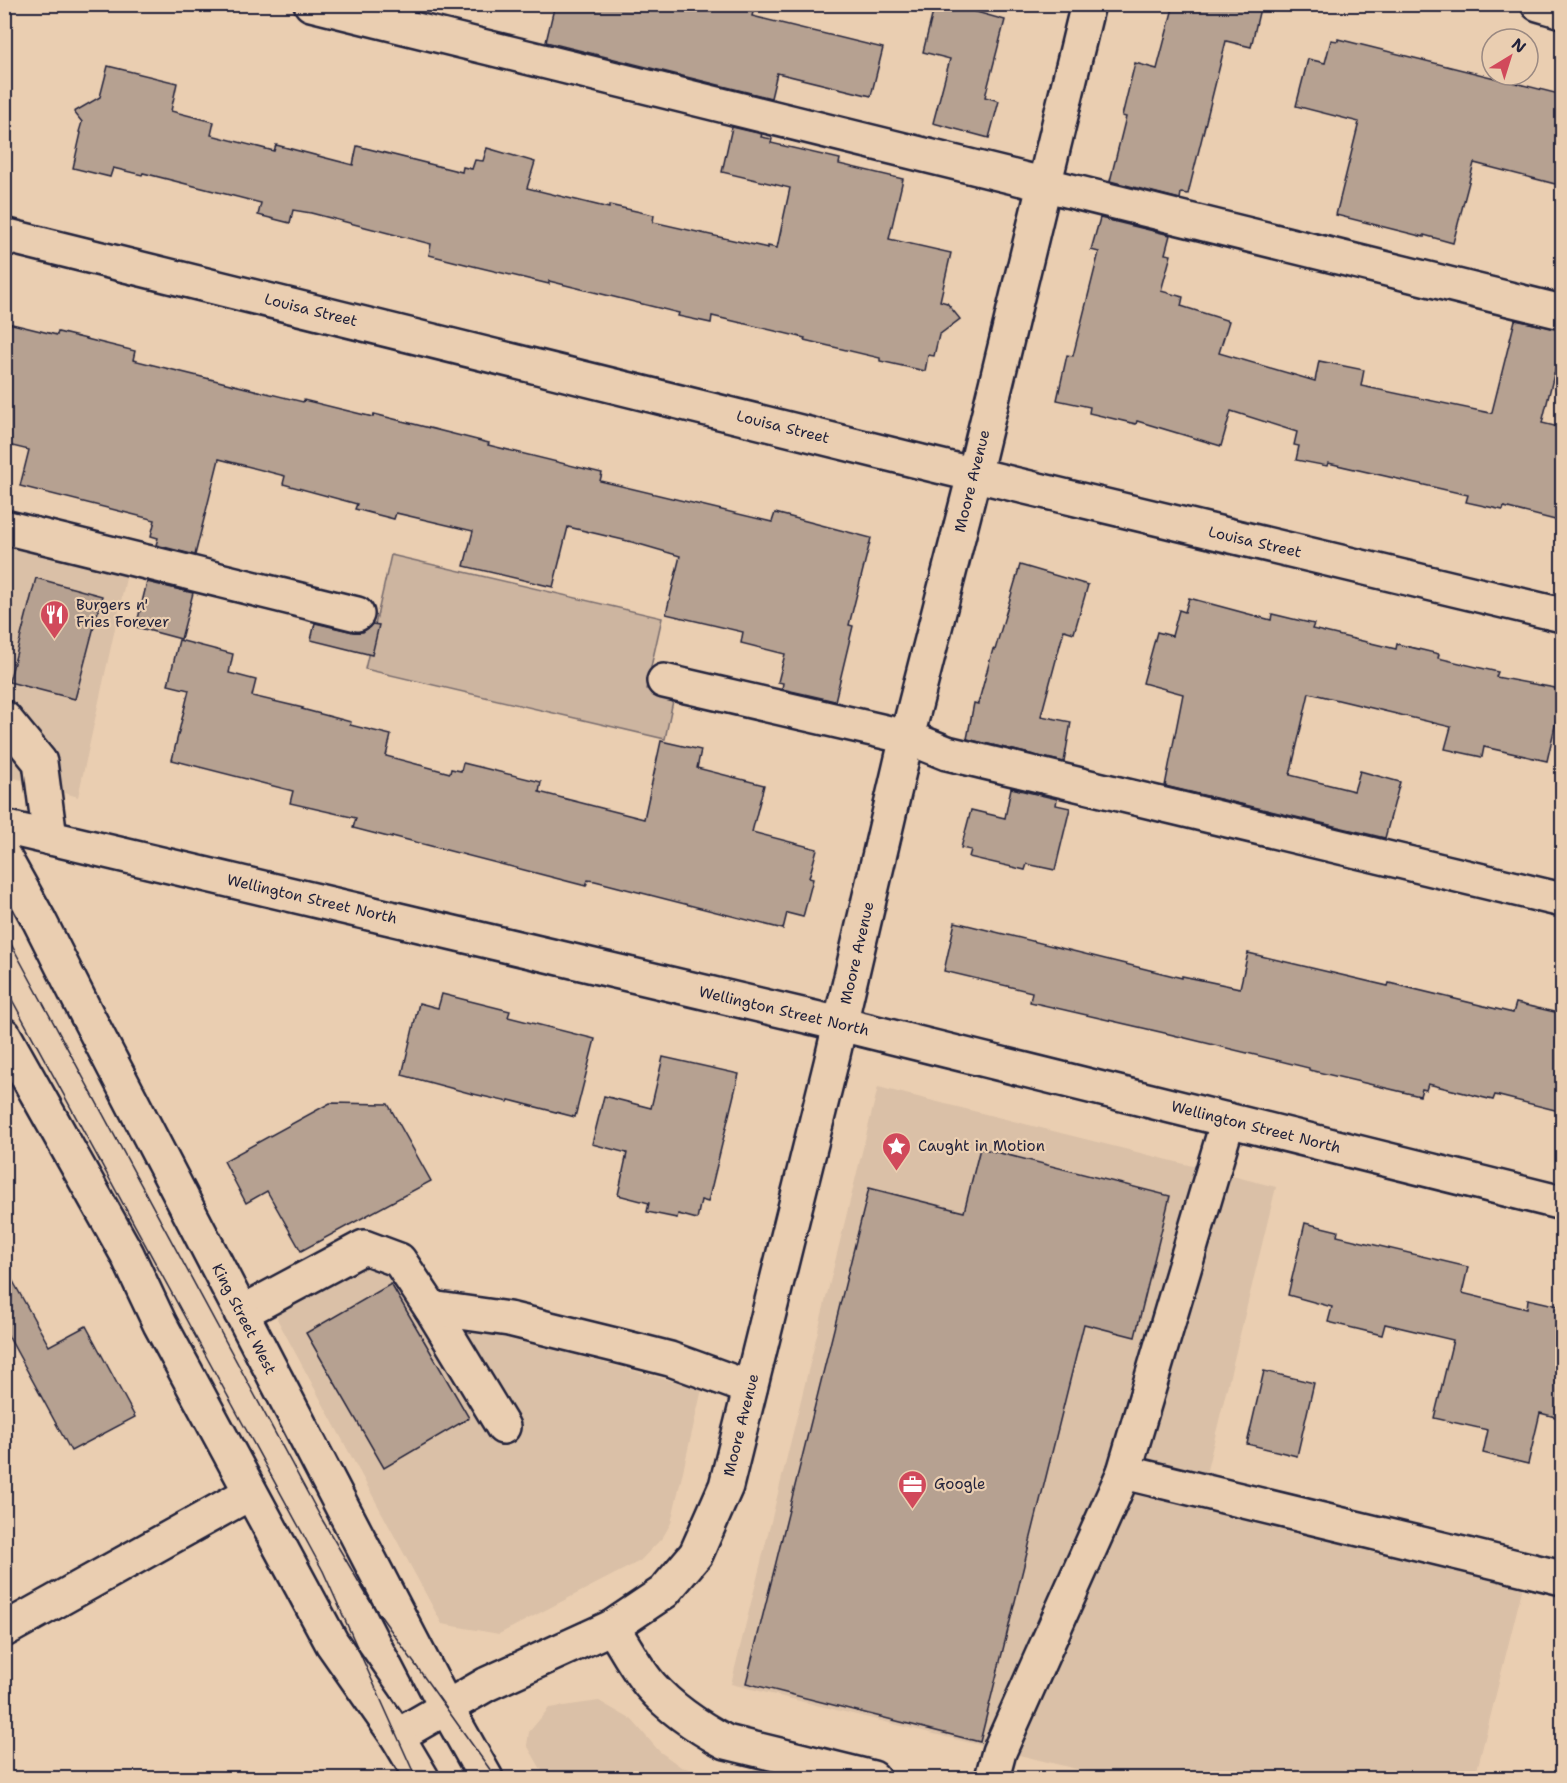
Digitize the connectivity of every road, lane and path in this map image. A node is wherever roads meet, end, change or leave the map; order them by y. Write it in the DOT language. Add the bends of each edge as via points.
graph roads {
  1 [pos="311,4"];
  2 [pos="1088,4"];
  3 [pos="1538,4"];
  4 [pos="1563,11"];
  5 [pos="1045,185"];
  6 [pos="4,235"];
  7 [pos="1563,312"];
  8 [pos="974,475"];
  9 [pos="4,527"];
  10 [pos="357,614"];
  11 [pos="1563,615"];
  12 [pos="664,681"];
  13 [pos="4,718"];
  14 [pos="907,737"];
  15 [pos="4,827"];
  16 [pos="50,838"];
  17 [pos="4,857"];
  18 [pos="1563,900"];
  19 [pos="840,1024"];
  20 [pos="4,1035"];
  21 [pos="1228,1120"];
  22 [pos="1563,1203"];
  23 [pos="431,1308"];
  24 [pos="241,1313"];
  25 [pos="750,1388"];
  26 [pos="503,1427"];
  27 [pos="1124,1472"];
  28 [pos="250,1493"];
  29 [pos="1563,1578"];
  30 [pos="612,1627"];
  31 [pos="4,1630"];
  32 [pos="446,1707"];
  33 [pos="397,1736"];
  34 [pos="422,1779"];
  35 [pos="486,1779"];
  36 [pos="873,1779"];
  37 [pos="992,1779"];
  1 -- 5 [label="street"];
  2 -- 5 [label="street, Moore Avenue"];
  3 -- 4 [label="street"];
  5 -- 7 [label="street"];
  5 -- 8 [label="street, Moore Avenue"];
  6 -- 8 [label="street, Louisa Street"];
  8 -- 11 [label="street, Louisa Street"];
  8 -- 14 [label="street, Moore Avenue"];
  9 -- 10 [label="street"];
  12 -- 14 [label="street"];
  13 -- 16 [label="street" via="40,762"];
  14 -- 18 [label="street" via="947,753"];
  14 -- 19 [label="street, Moore Avenue"];
  15 -- 16 [label="street, Wellington Street North"];
  16 -- 19 [label="street, Wellington Street North"];
  17 -- 24 [label="street, King Street West"];
  19 -- 21 [label="street, Wellington Street North"];
  19 -- 25 [label="street, Moore Avenue"];
  20 -- 28 [label="street" via="127,1254"];
  21 -- 22 [label="street, Wellington Street North"];
  21 -- 27 [label="street"];
  23 -- 24 [label="street" via="399,1260 364,1247"];
  23 -- 25 [label="street" via="509,1319 575,1335 670,1359"];
  23 -- 26 [label="street"];
  24 -- 32 [label="street, King Street West"];
  25 -- 30 [label="street, Moore Avenue" via="726,1486 696,1554 664,1592"];
  27 -- 29 [label="street"];
  27 -- 37 [label="street" via="999,1752"];
  28 -- 31 [label="street"];
  28 -- 33 [label="street" via="332,1643"];
  30 -- 32 [label="street, Moore Avenue"];
  30 -- 36 [label="street" via="650,1685 682,1716 704,1730 726,1742"];
  32 -- 33 [label="street, Moore Avenue"];
  32 -- 35 [label="street, King Street West"];
  33 -- 34 [label="street"];
}
